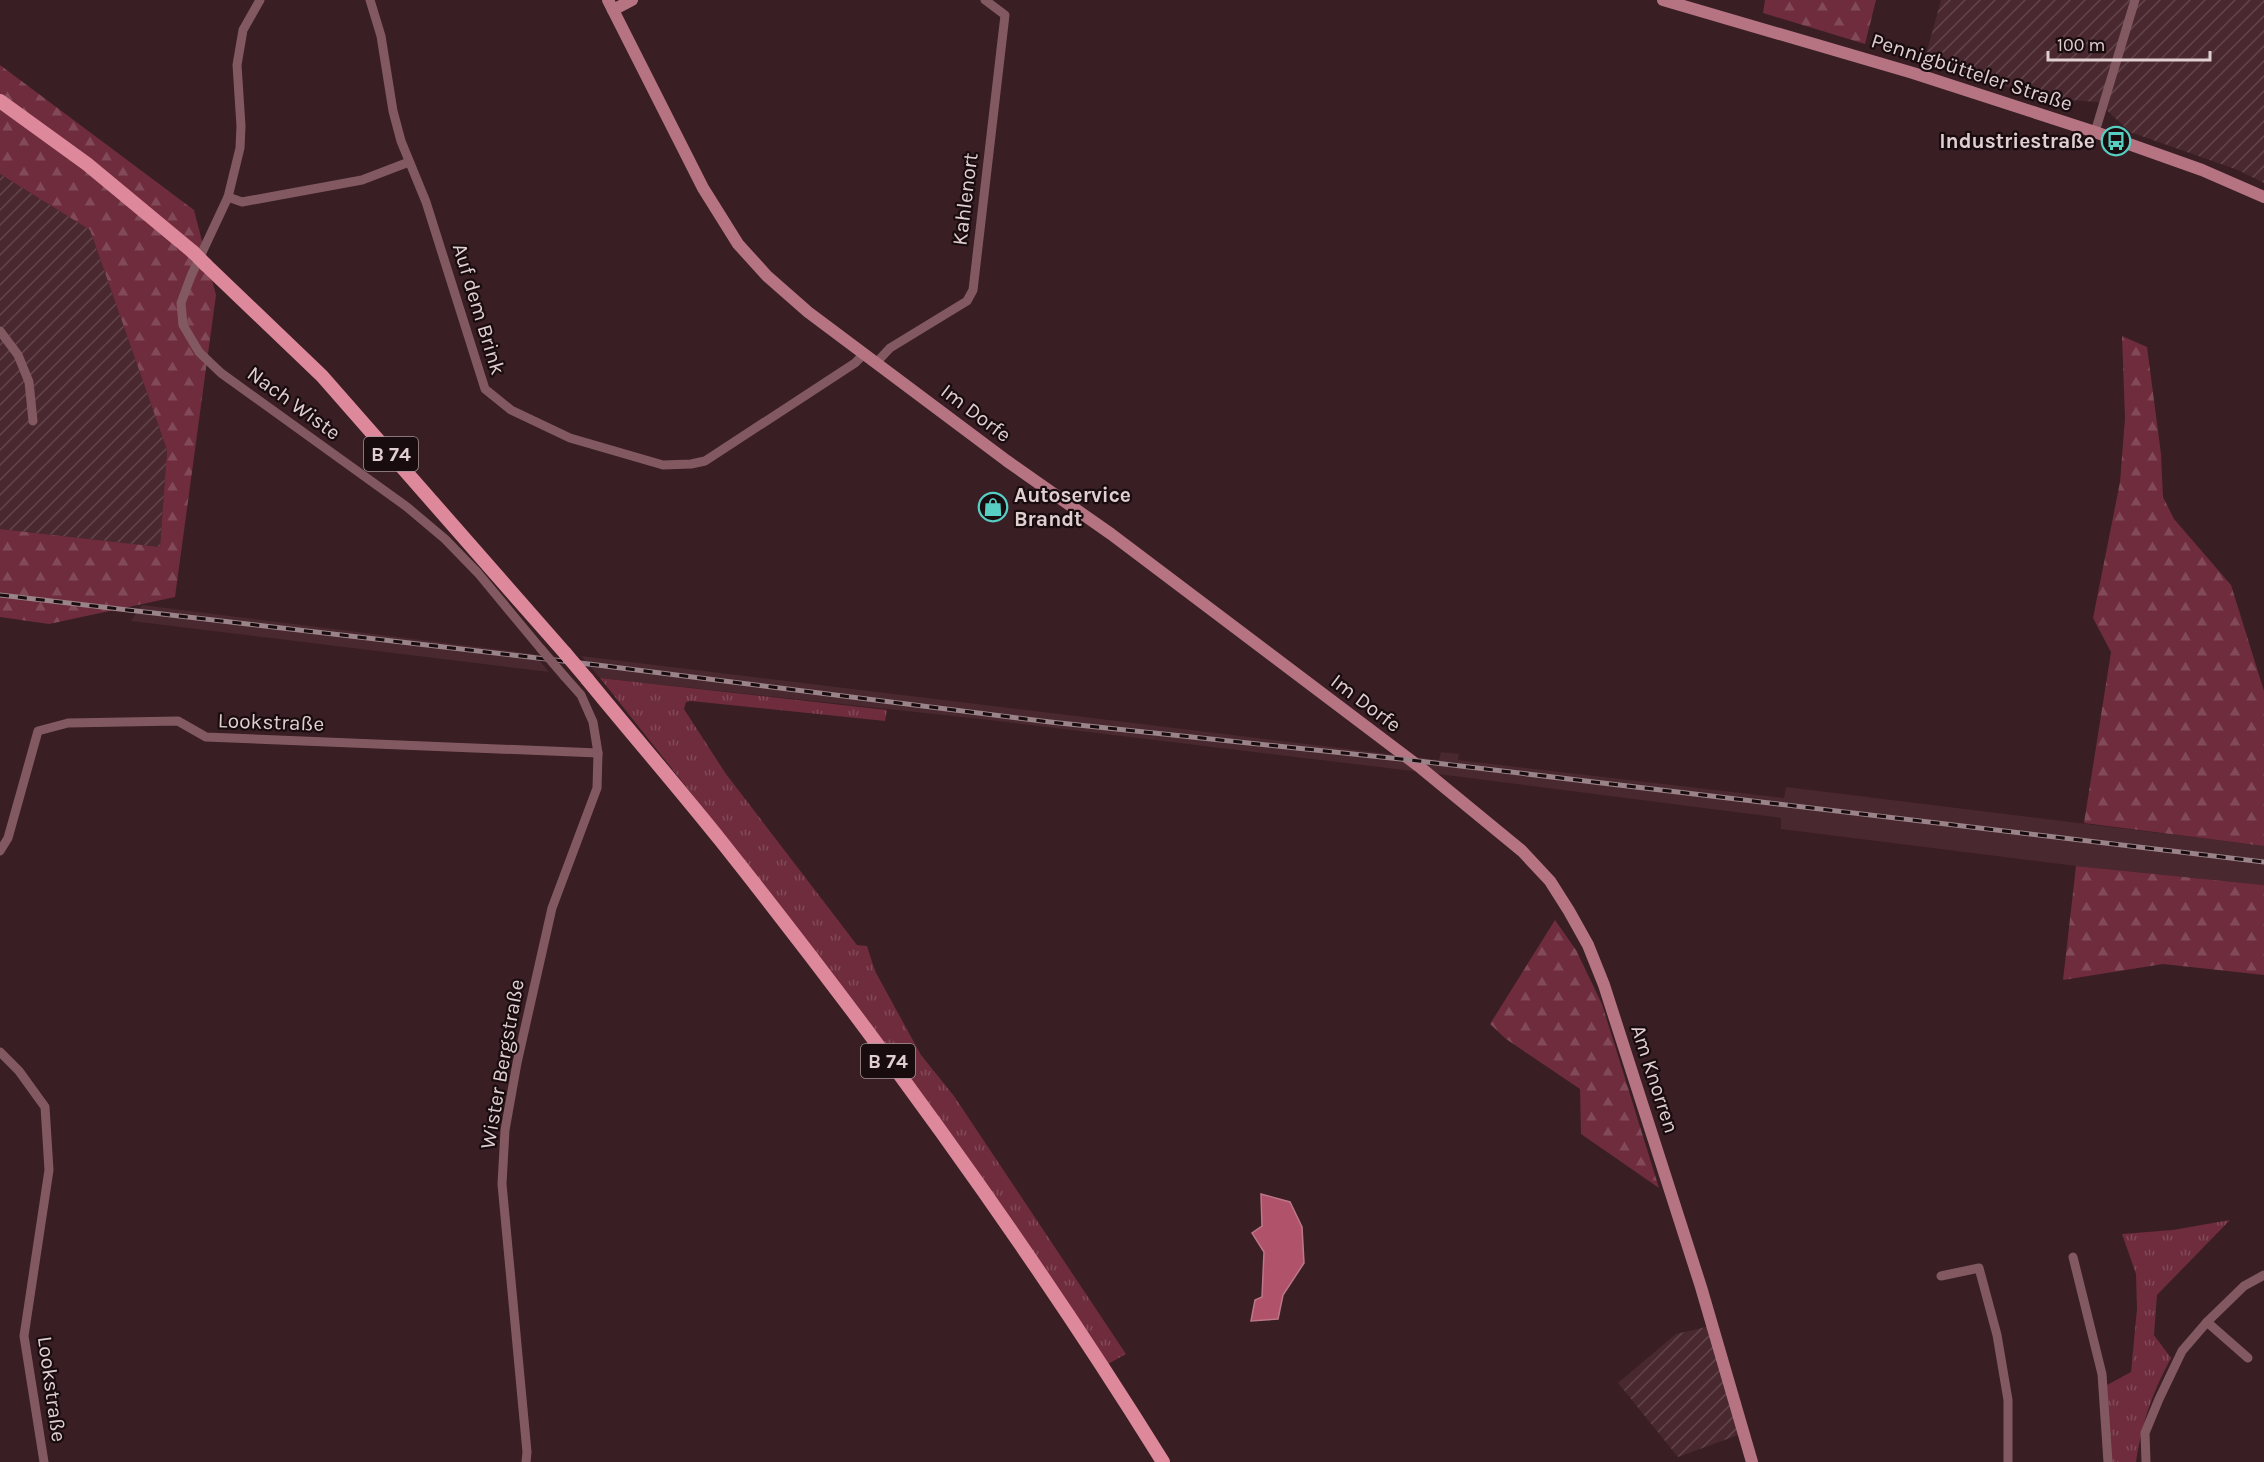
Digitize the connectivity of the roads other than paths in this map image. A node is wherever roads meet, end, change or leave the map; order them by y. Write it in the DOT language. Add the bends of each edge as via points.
graph roads {
  1 [pos="260,0"];
  2 [pos="370,0"];
  3 [pos="632,0"];
  4 [pos="985,0"];
  5 [pos="1664,0"];
  6 [pos="2135,0"];
  7 [pos="611,5"];
  8 [pos="0,101"];
  9 [pos="2095,132"];
  10 [pos="409,162"];
  11 [pos="228,197"];
  12 [pos="2264,197"];
  13 [pos="0,331"];
  14 [pos="864,354"];
  15 [pos="876,363"];
  16 [pos="33,421"];
  17 [pos="565,677"];
  18 [pos="598,753"];
  19 [pos="1421,768"];
  20 [pos="0,851"];
  21 [pos="0,1052"];
  22 [pos="2073,1257"];
  23 [pos="2264,1275"];
  24 [pos="1941,1276"];
  25 [pos="2207,1322"];
  26 [pos="2248,1358"];
  27 [pos="44,1462"];
  28 [pos="526,1462"];
  29 [pos="1163,1462"];
  30 [pos="1752,1462"];
  31 [pos="2008,1462"];
  32 [pos="2108,1462"];
  33 [pos="2146,1462"];
  1 -- 11 [label="street, Nach Wiste" via="243,30 237,65 240,148"];
  2 -- 10 [label="street, Auf dem Brink" via="381,36 393,111"];
  3 -- 7 [label="street"];
  4 -- 15 [label="street, Kahlenort" via="1005,15 973,290 967,301 890,348"];
  5 -- 9 [label="street, Pennigbütteler Straße" via="1913,73"];
  6 -- 9 [label="street"];
  7 -- 14 [label="street, Im Dorfe" via="704,188 738,244 783,291"];
  8 -- 29 [label="main road, B 74, bridge" via="87,164 193,252 322,376 565,653 721,841 895,1070 1099,1359"];
  9 -- 12 [label="street, Pennigbütteler Straße"];
  10 -- 11 [label="street" via="362,180 242,202"];
  10 -- 14 [label="street, Auf dem Brink" via="426,202 485,388 511,410 570,438 663,465 705,461"];
  11 -- 17 [label="street, Nach Wiste, bridge" via="181,303 183,325 199,352 221,373 407,507 445,539"];
  13 -- 16 [label="street" via="18,355 29,382"];
  14 -- 15 [label="street, Im Dorfe"];
  15 -- 19 [label="street, Im Dorfe"];
  17 -- 18 [label="street, Wister Bergstraße" via="581,696 593,722"];
  18 -- 20 [label="street, Lookstraße" via="206,737 178,721 68,723 38,731 8,838"];
  18 -- 28 [label="street, Wister Bergstraße" via="597,788 552,908 505,1130 502,1184"];
  19 -- 30 [label="street, Am Knorren" via="1522,850 1550,881 1588,945 1701,1287"];
  21 -- 27 [label="street, Lookstraße" via="45,1107 49,1170 24,1336"];
  22 -- 32 [label="street" via="2102,1374"];
  23 -- 25 [label="street" via="2244,1286"];
  24 -- 31 [label="street" via="1979,1268 1997,1335 2008,1401"];
  25 -- 26 [label="street"];
  25 -- 33 [label="street" via="2182,1351 2159,1398 2145,1433"];
}
